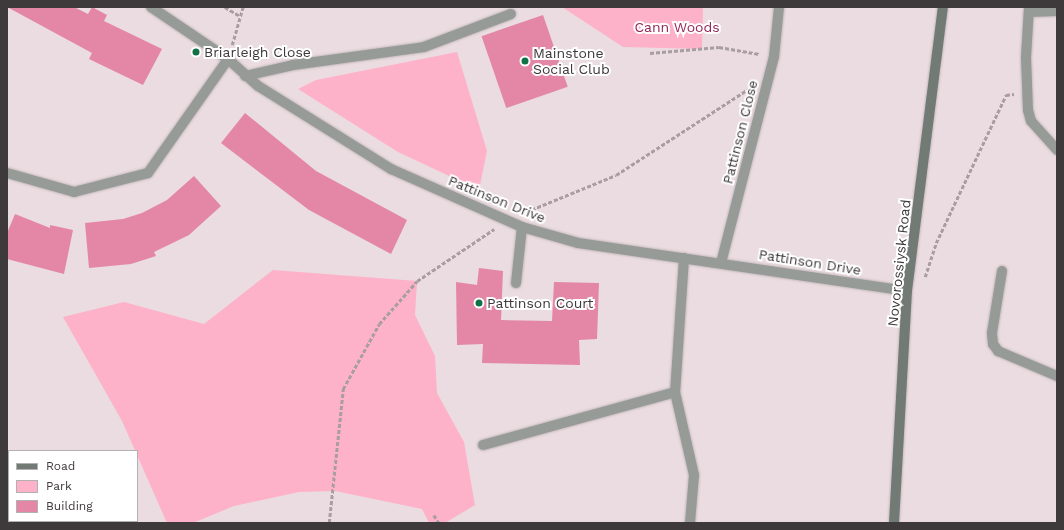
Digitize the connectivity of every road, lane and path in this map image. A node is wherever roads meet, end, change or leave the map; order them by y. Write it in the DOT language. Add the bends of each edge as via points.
graph roads {
  1 [pos="151,7"];
  2 [pos="225,7"];
  3 [pos="243,7"];
  4 [pos="779,7"];
  5 [pos="943,7"];
  6 [pos="1029,9"];
  7 [pos="1057,11"];
  8 [pos="510,14"];
  9 [pos="240,16"];
  10 [pos="650,53"];
  11 [pos="774,57"];
  12 [pos="228,59"];
  13 [pos="246,76"];
  14 [pos="768,77"];
  15 [pos="1027,92"];
  16 [pos="1057,150"];
  17 [pos="7,173"];
  18 [pos="506,221"];
  19 [pos="522,227"];
  20 [pos="684,258"];
  21 [pos="721,263"];
  22 [pos="1002,271"];
  23 [pos="924,281"];
  24 [pos="516,283"];
  25 [pos="907,291"];
  26 [pos="1057,376"];
  27 [pos="675,392"];
  28 [pos="483,445"];
  29 [pos="434,515"];
  30 [pos="329,523"];
  31 [pos="439,523"];
  32 [pos="688,523"];
  33 [pos="894,523"];
  1 -- 12 [label="street, Pattinson Drive"];
  2 -- 9 [label="path"];
  3 -- 9 [label="path"];
  4 -- 11 [label="street, Pattinson Close"];
  5 -- 25 [label="main road, Novorossiysk Road"];
  6 -- 7 [label="street"];
  6 -- 15 [label="street"];
  8 -- 13 [label="street" via="424,47 293,65"];
  9 -- 12 [label="path"];
  10 -- 11 [label="path" via="719,47"];
  11 -- 14 [label="street, Pattinson Close"];
  12 -- 13 [label="street, Pattinson Drive"];
  12 -- 17 [label="street" via="148,173 74,192"];
  13 -- 18 [label="street, Pattinson Drive" via="391,169"];
  14 -- 18 [label="path" via="616,175"];
  14 -- 21 [label="street, Pattinson Close"];
  15 -- 16 [label="street" via="1031,121"];
  15 -- 23 [label="path" via="1006,95 936,243"];
  18 -- 19 [label="street, Pattinson Drive"];
  18 -- 30 [label="path" via="417,281 379,324 343,389"];
  19 -- 20 [label="street, Pattinson Drive" via="578,243"];
  19 -- 24 [label="street"];
  20 -- 21 [label="street, Pattinson Drive"];
  20 -- 27 [label="street"];
  21 -- 25 [label="street, Pattinson Drive"];
  22 -- 26 [label="street" via="992,333 993,344 998,351"];
  25 -- 33 [label="main road, Novorossiysk Road"];
  27 -- 28 [label="street"];
  27 -- 32 [label="street" via="694,475"];
  29 -- 31 [label="path"];
}
